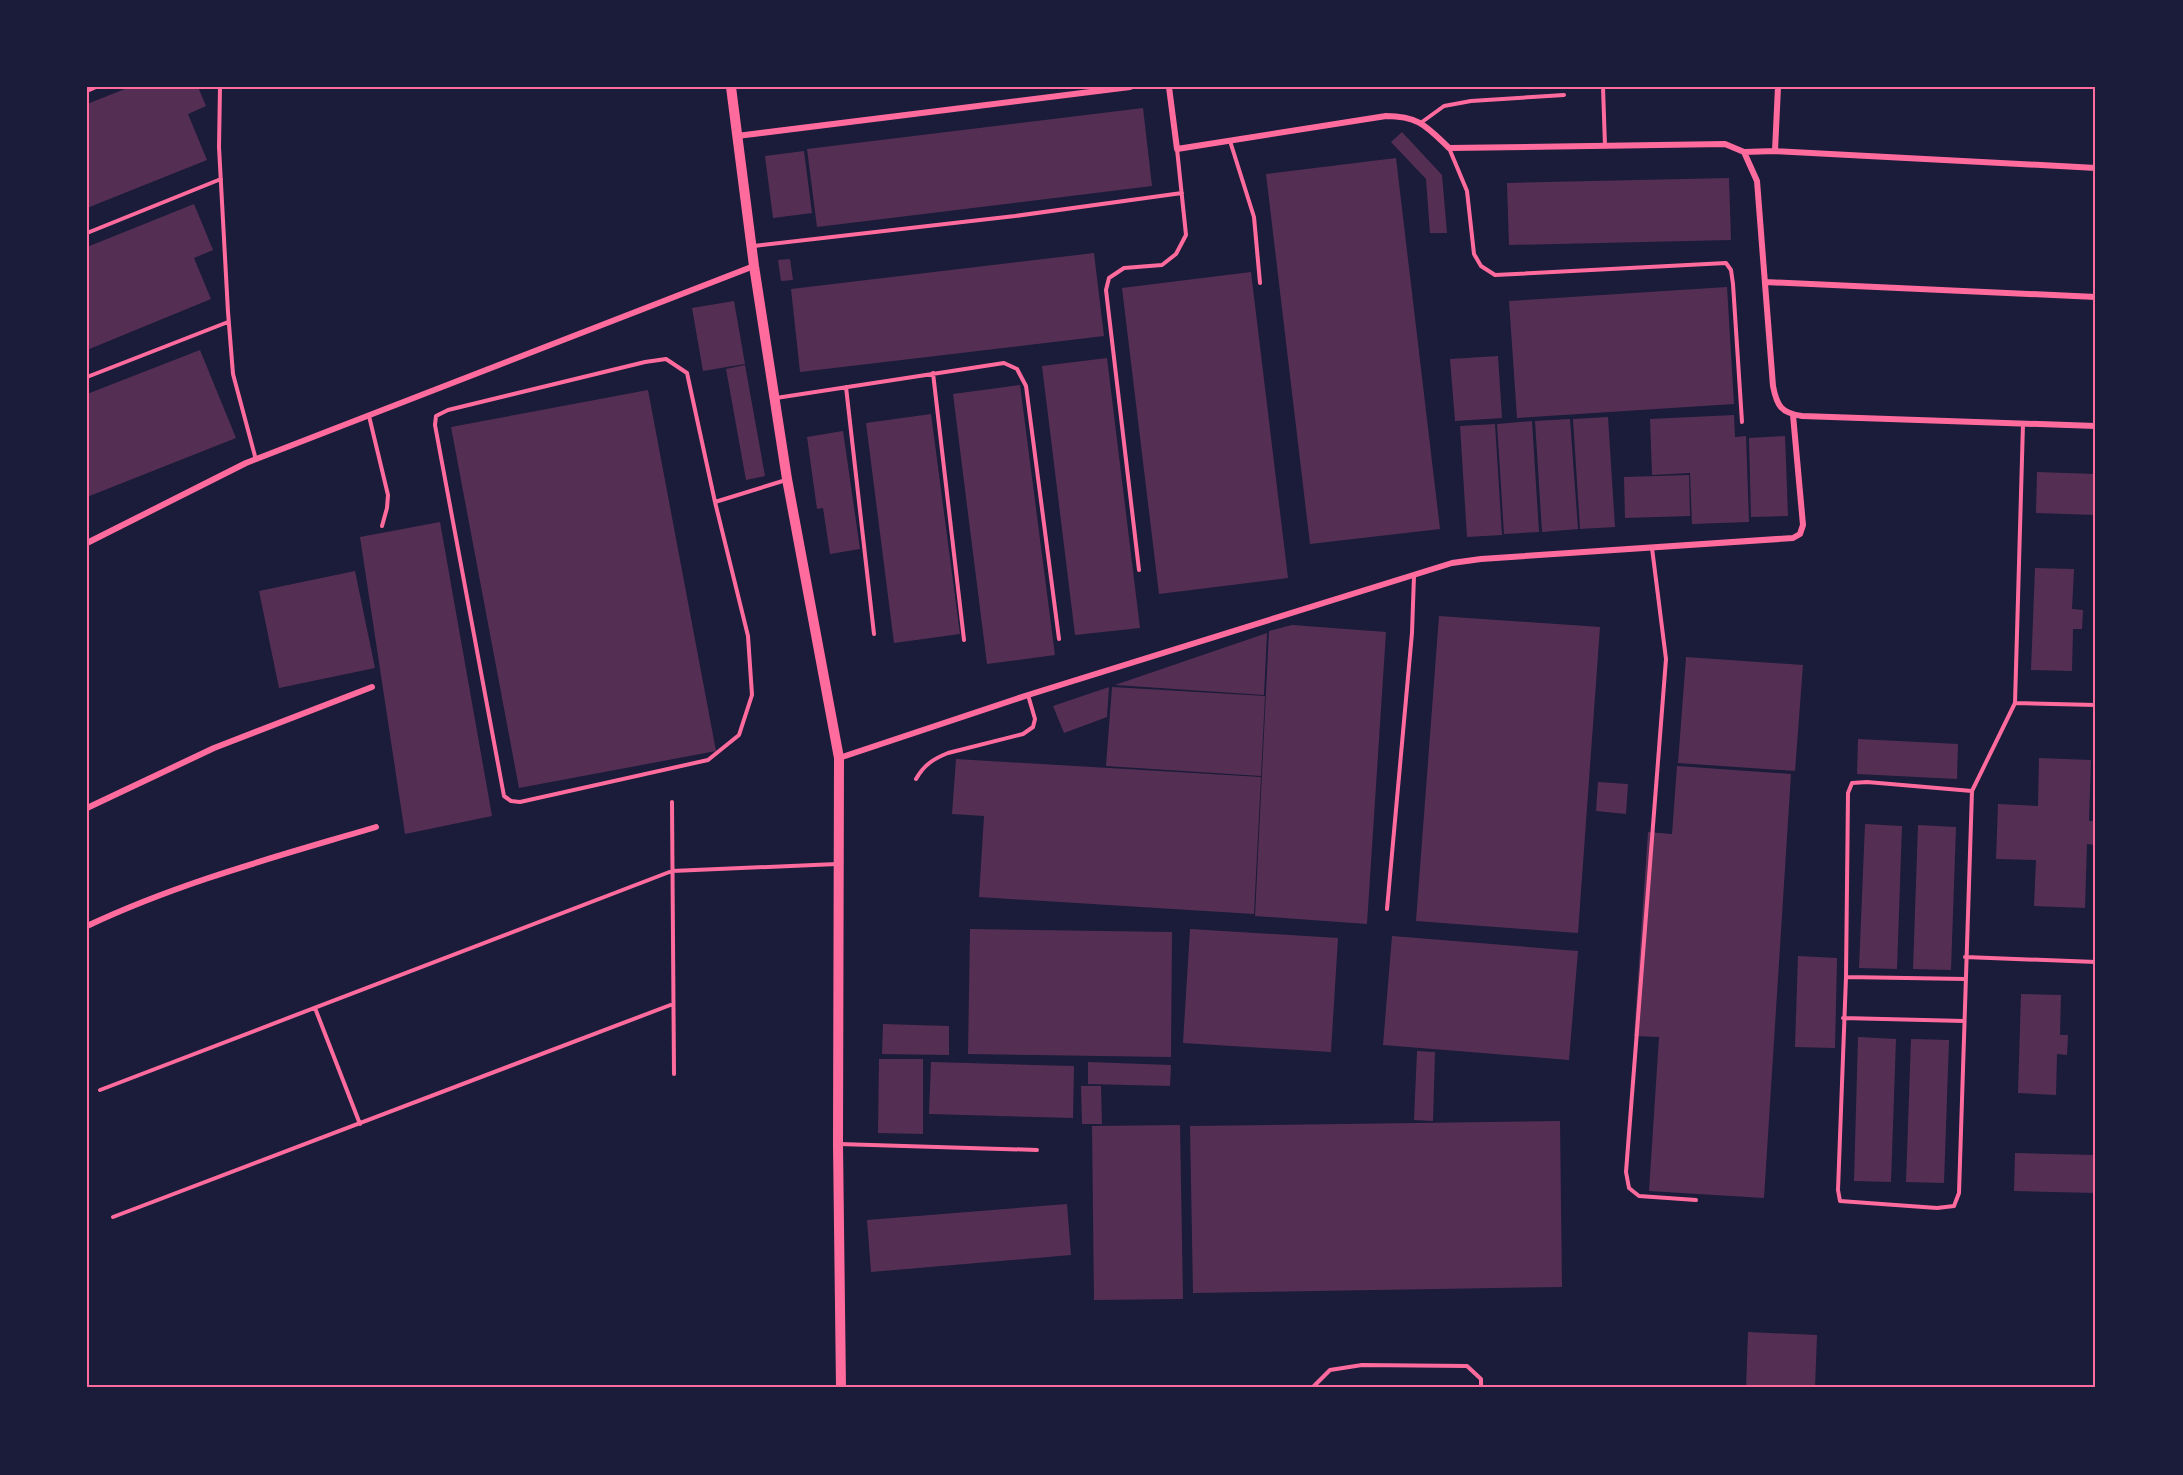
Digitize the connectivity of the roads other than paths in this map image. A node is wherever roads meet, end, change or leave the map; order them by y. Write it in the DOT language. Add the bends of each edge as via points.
graph roads {
  1 [pos="96,87"];
  2 [pos="220,87"];
  3 [pos="731,87"];
  4 [pos="1130,87"];
  5 [pos="1169,87"];
  6 [pos="1603,87"];
  7 [pos="1778,87"];
  8 [pos="87,91"];
  9 [pos="1564,94"];
  10 [pos="1422,122"];
  11 [pos="737,136"];
  12 [pos="1230,141"];
  13 [pos="1605,146"];
  14 [pos="1449,148"];
  15 [pos="1177,149"];
  16 [pos="1775,151"];
  17 [pos="1744,152"];
  18 [pos="2096,168"];
  19 [pos="220,179"];
  20 [pos="1182,192"];
  21 [pos="87,233"];
  22 [pos="751,246"];
  23 [pos="754,266"];
  24 [pos="1765,282"];
  25 [pos="1260,283"];
  26 [pos="2096,297"];
  27 [pos="228,322"];
  28 [pos="933,373"];
  29 [pos="87,377"];
  30 [pos="846,387"];
  31 [pos="776,398"];
  32 [pos="369,415"];
  33 [pos="1793,415"];
  34 [pos="1742,422"];
  35 [pos="2023,424"];
  36 [pos="2096,426"];
  37 [pos="256,460"];
  38 [pos="787,480"];
  39 [pos="715,502"];
  40 [pos="382,526"];
  41 [pos="87,543"];
  42 [pos="1652,548"];
  43 [pos="1139,570"];
  44 [pos="1414,575"];
  45 [pos="874,634"];
  46 [pos="1059,639"];
  47 [pos="964,640"];
  48 [pos="372,687"];
  49 [pos="1028,695"];
  50 [pos="2015,703"];
  51 [pos="2096,705"];
  52 [pos="838,758"];
  53 [pos="916,778"];
  54 [pos="1971,791"];
  55 [pos="672,802"];
  56 [pos="87,808"];
  57 [pos="376,827"];
  58 [pos="838,864"];
  59 [pos="672,871"];
  60 [pos="1387,909"];
  61 [pos="87,926"];
  62 [pos="1965,957"];
  63 [pos="2096,962"];
  64 [pos="1846,977"];
  65 [pos="1966,979"];
  66 [pos="674,1004"];
  67 [pos="315,1008"];
  68 [pos="1843,1018"];
  69 [pos="1964,1021"];
  70 [pos="674,1074"];
  71 [pos="100,1090"];
  72 [pos="360,1124"];
  73 [pos="838,1144"];
  74 [pos="1037,1150"];
  75 [pos="1696,1200"];
  76 [pos="113,1217"];
  77 [pos="841,1388"];
  78 [pos="1312,1388"];
  79 [pos="1481,1388"];
  1 -- 8 [label="lane"];
  2 -- 19 [label="lane"];
  3 -- 11 [label="street"];
  4 -- 11 [label="street"];
  5 -- 15 [label="street"];
  6 -- 13 [label="lane"];
  7 -- 16 [label="street"];
  9 -- 10 [label="lane" via="1444,106"];
  10 -- 12 [label="street" via="1386,116"];
  10 -- 14 [label="street"];
  11 -- 22 [label="street"];
  12 -- 15 [label="street"];
  12 -- 25 [label="lane" via="1254,217"];
  13 -- 14 [label="street"];
  13 -- 17 [label="street" via="1725,144"];
  14 -- 34 [label="lane" via="1467,191 1474,255 1481,266 1495,275 1726,263 1733,284"];
  15 -- 20 [label="lane"];
  16 -- 17 [label="street"];
  16 -- 18 [label="street"];
  17 -- 24 [label="street" via="1757,181"];
  19 -- 21 [label="lane"];
  19 -- 27 [label="lane"];
  20 -- 22 [label="lane" via="1015,216"];
  20 -- 43 [label="lane" via="1186,235 1176,254 1162,265 1124,268 1109,278 1106,290"];
  22 -- 23 [label="street"];
  23 -- 31 [label="street"];
  23 -- 32 [label="street"];
  24 -- 26 [label="street"];
  24 -- 33 [label="street" via="1776,402"];
  27 -- 29 [label="lane"];
  27 -- 37 [label="lane" via="233,374"];
  28 -- 30 [label="lane"];
  28 -- 46 [label="lane" via="1005,363 1017,369 1026,386"];
  28 -- 47 [label="lane"];
  30 -- 31 [label="lane"];
  30 -- 45 [label="lane"];
  31 -- 38 [label="street"];
  32 -- 37 [label="street"];
  32 -- 40 [label="lane" via="388,495"];
  33 -- 35 [label="street"];
  33 -- 42 [label="street" via="1803,525 1800,534 1793,538"];
  35 -- 36 [label="street"];
  35 -- 50 [label="lane"];
  37 -- 41 [label="street"];
  38 -- 39 [label="lane"];
  38 -- 52 [label="street"];
  39 -- 39 [label="lane" via="687,373 666,359 436,416 504,796 520,802 708,760 739,735 752,696 748,636"];
  42 -- 44 [label="street" via="1452,563"];
  42 -- 75 [label="lane" via="1666,659 1626,1172 1629,1188 1639,1196"];
  44 -- 49 [label="street"];
  44 -- 60 [label="lane"];
  48 -- 56 [label="street" via="214,748"];
  49 -- 52 [label="street"];
  49 -- 53 [label="lane" via="1035,719 1033,727 1023,734 942,755 923,767"];
  50 -- 51 [label="lane"];
  50 -- 54 [label="lane"];
  52 -- 58 [label="street"];
  54 -- 62 [label="lane"];
  54 -- 64 [label="lane" via="1852,783 1848,793"];
  55 -- 59 [label="lane"];
  57 -- 61 [label="street" via="203,879"];
  58 -- 59 [label="lane"];
  58 -- 73 [label="street"];
  59 -- 66 [label="lane"];
  59 -- 67 [label="lane"];
  62 -- 63 [label="lane"];
  62 -- 65 [label="lane"];
  64 -- 65 [label="lane"];
  64 -- 68 [label="lane"];
  65 -- 69 [label="lane"];
  66 -- 70 [label="lane"];
  66 -- 72 [label="lane"];
  67 -- 71 [label="lane"];
  67 -- 72 [label="lane"];
  68 -- 69 [label="lane"];
  68 -- 69 [label="lane" via="1840,1201 1937,1208 1954,1206 1959,1193"];
  72 -- 76 [label="lane"];
  73 -- 74 [label="lane"];
  73 -- 77 [label="street"];
  78 -- 79 [label="lane" via="1330,1370 1362,1365 1467,1366 1481,1379"];
}
